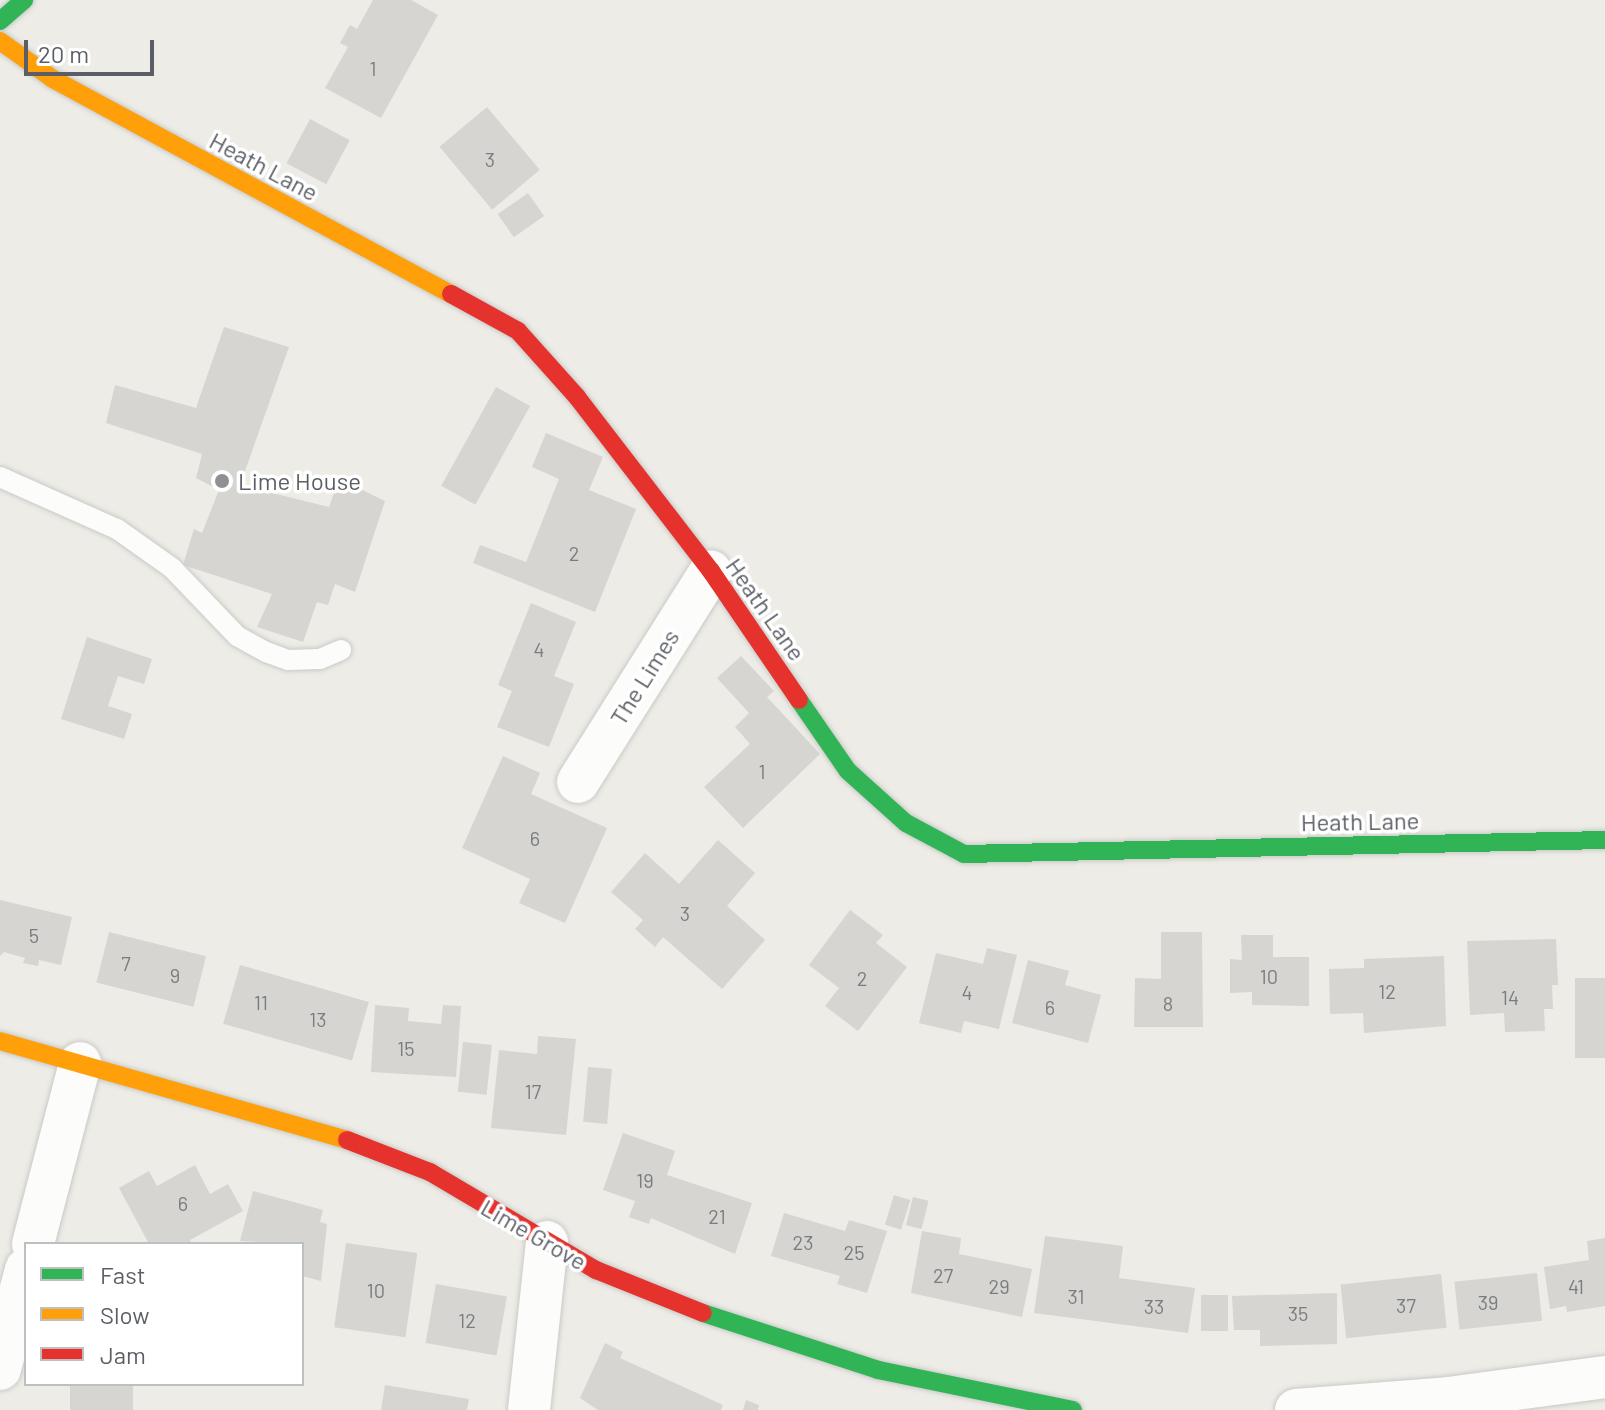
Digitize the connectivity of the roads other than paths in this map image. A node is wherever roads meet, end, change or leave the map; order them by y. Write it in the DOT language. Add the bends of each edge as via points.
graph roads {
  1 [pos="24,0"];
  2 [pos="0,21"];
  3 [pos="0,41"];
  4 [pos="0,477"];
  5 [pos="711,571"];
  6 [pos="341,650"];
  7 [pos="578,782"];
  8 [pos="1605,840"];
  9 [pos="0,1041"];
  10 [pos="80,1063"];
  11 [pos="34,1242"];
  12 [pos="547,1242"];
  13 [pos="24,1277"];
  14 [pos="0,1369"];
  15 [pos="1605,1377"];
  16 [pos="954,1399"];
  17 [pos="529,1410"];
  18 [pos="1073,1410"];
  19 [pos="1296,1410"];
  1 -- 2 [label="street"];
  3 -- 5 [label="street, Heath Lane" via="53,79 518,331 577,397"];
  4 -- 6 [label="lane" via="117,529 172,568 237,636 266,652 288,660 320,659"];
  5 -- 7 [label="street, The Limes"];
  5 -- 8 [label="street, Heath Lane" via="848,771 906,823 964,854"];
  9 -- 10 [label="street, Lime Grove"];
  10 -- 11 [label="street"];
  10 -- 12 [label="street, Lime Grove" via="375,1148 430,1172"];
  12 -- 16 [label="street, Lime Grove" via="596,1270 697,1311"];
  12 -- 17 [label="street"];
  13 -- 14 [label="street"];
  15 -- 19 [label="street" via="1448,1398"];
  16 -- 18 [label="street, Lime Grove"];
}
